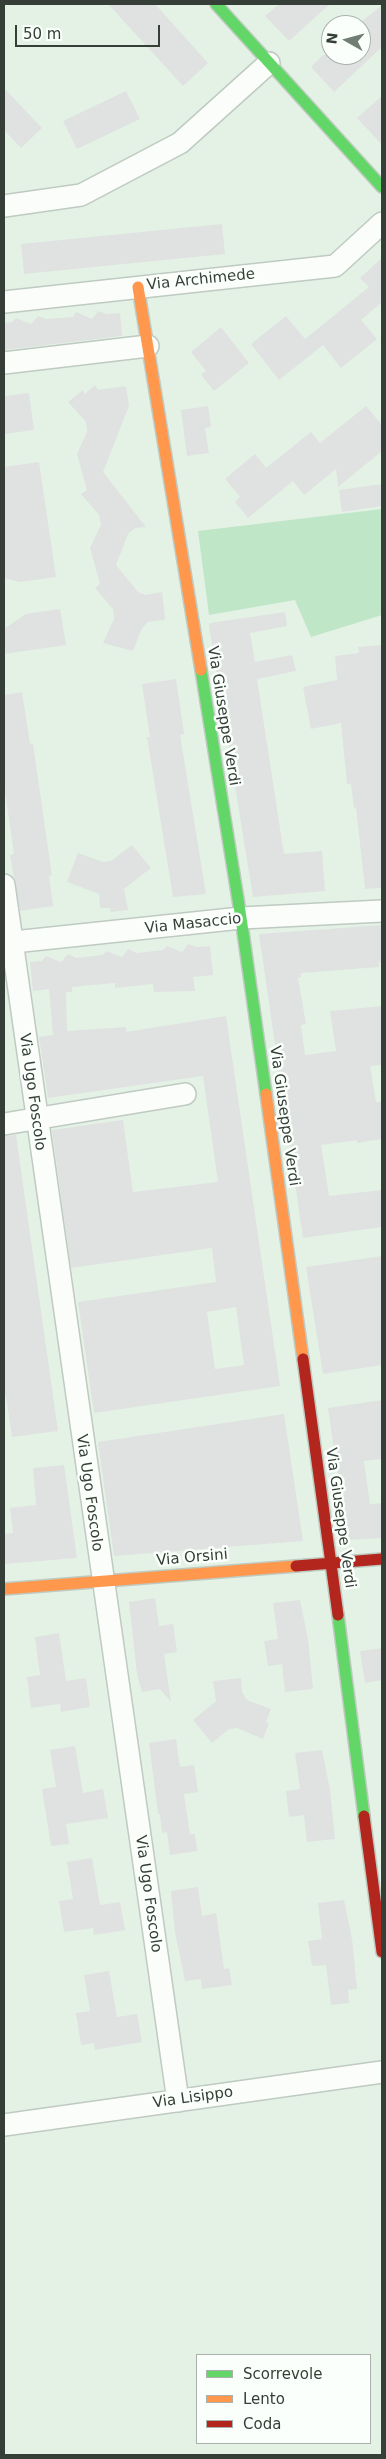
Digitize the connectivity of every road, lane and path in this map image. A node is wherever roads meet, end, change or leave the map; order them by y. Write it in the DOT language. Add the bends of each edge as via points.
graph roads {
  1 [pos="216,4"];
  2 [pos="269,63"];
  3 [pos="382,186"];
  4 [pos="4,206"];
  5 [pos="382,223"];
  6 [pos="138,287"];
  7 [pos="4,302"];
  8 [pos="148,346"];
  9 [pos="4,363"];
  10 [pos="4,885"];
  11 [pos="382,911"];
  12 [pos="241,918"];
  13 [pos="8,942"];
  14 [pos="185,1094"];
  15 [pos="36,1120"];
  16 [pos="4,1124"];
  17 [pos="382,1559"];
  18 [pos="331,1562"];
  19 [pos="102,1581"];
  20 [pos="4,1589"];
  21 [pos="382,1952"];
  22 [pos="382,2072"];
  23 [pos="178,2101"];
  24 [pos="4,2126"];
  1 -- 2 [label="street"];
  2 -- 3 [label="street"];
  2 -- 4 [label="street" via="180,143 80,195"];
  5 -- 6 [label="street, Via Archimede" via="335,266"];
  6 -- 7 [label="street, Via Archimede"];
  6 -- 8 [label="street, Via Giuseppe Verdi"];
  8 -- 9 [label="street"];
  8 -- 12 [label="street, Via Giuseppe Verdi"];
  10 -- 13 [label="street, Via Ugo Foscolo"];
  11 -- 12 [label="street, Via Masaccio"];
  12 -- 13 [label="street, Via Masaccio"];
  12 -- 18 [label="street, Via Giuseppe Verdi"];
  13 -- 15 [label="street, Via Ugo Foscolo"];
  14 -- 15 [label="street"];
  15 -- 16 [label="street"];
  15 -- 19 [label="street, Via Ugo Foscolo"];
  17 -- 18 [label="street, Via Orsini"];
  18 -- 19 [label="street, Via Orsini"];
  18 -- 21 [label="street, Via Giuseppe Verdi"];
  19 -- 20 [label="street, Via Orsini"];
  19 -- 23 [label="street, Via Ugo Foscolo"];
  22 -- 23 [label="street, Via Lisippo"];
  23 -- 24 [label="street, Via Lisippo"];
}
